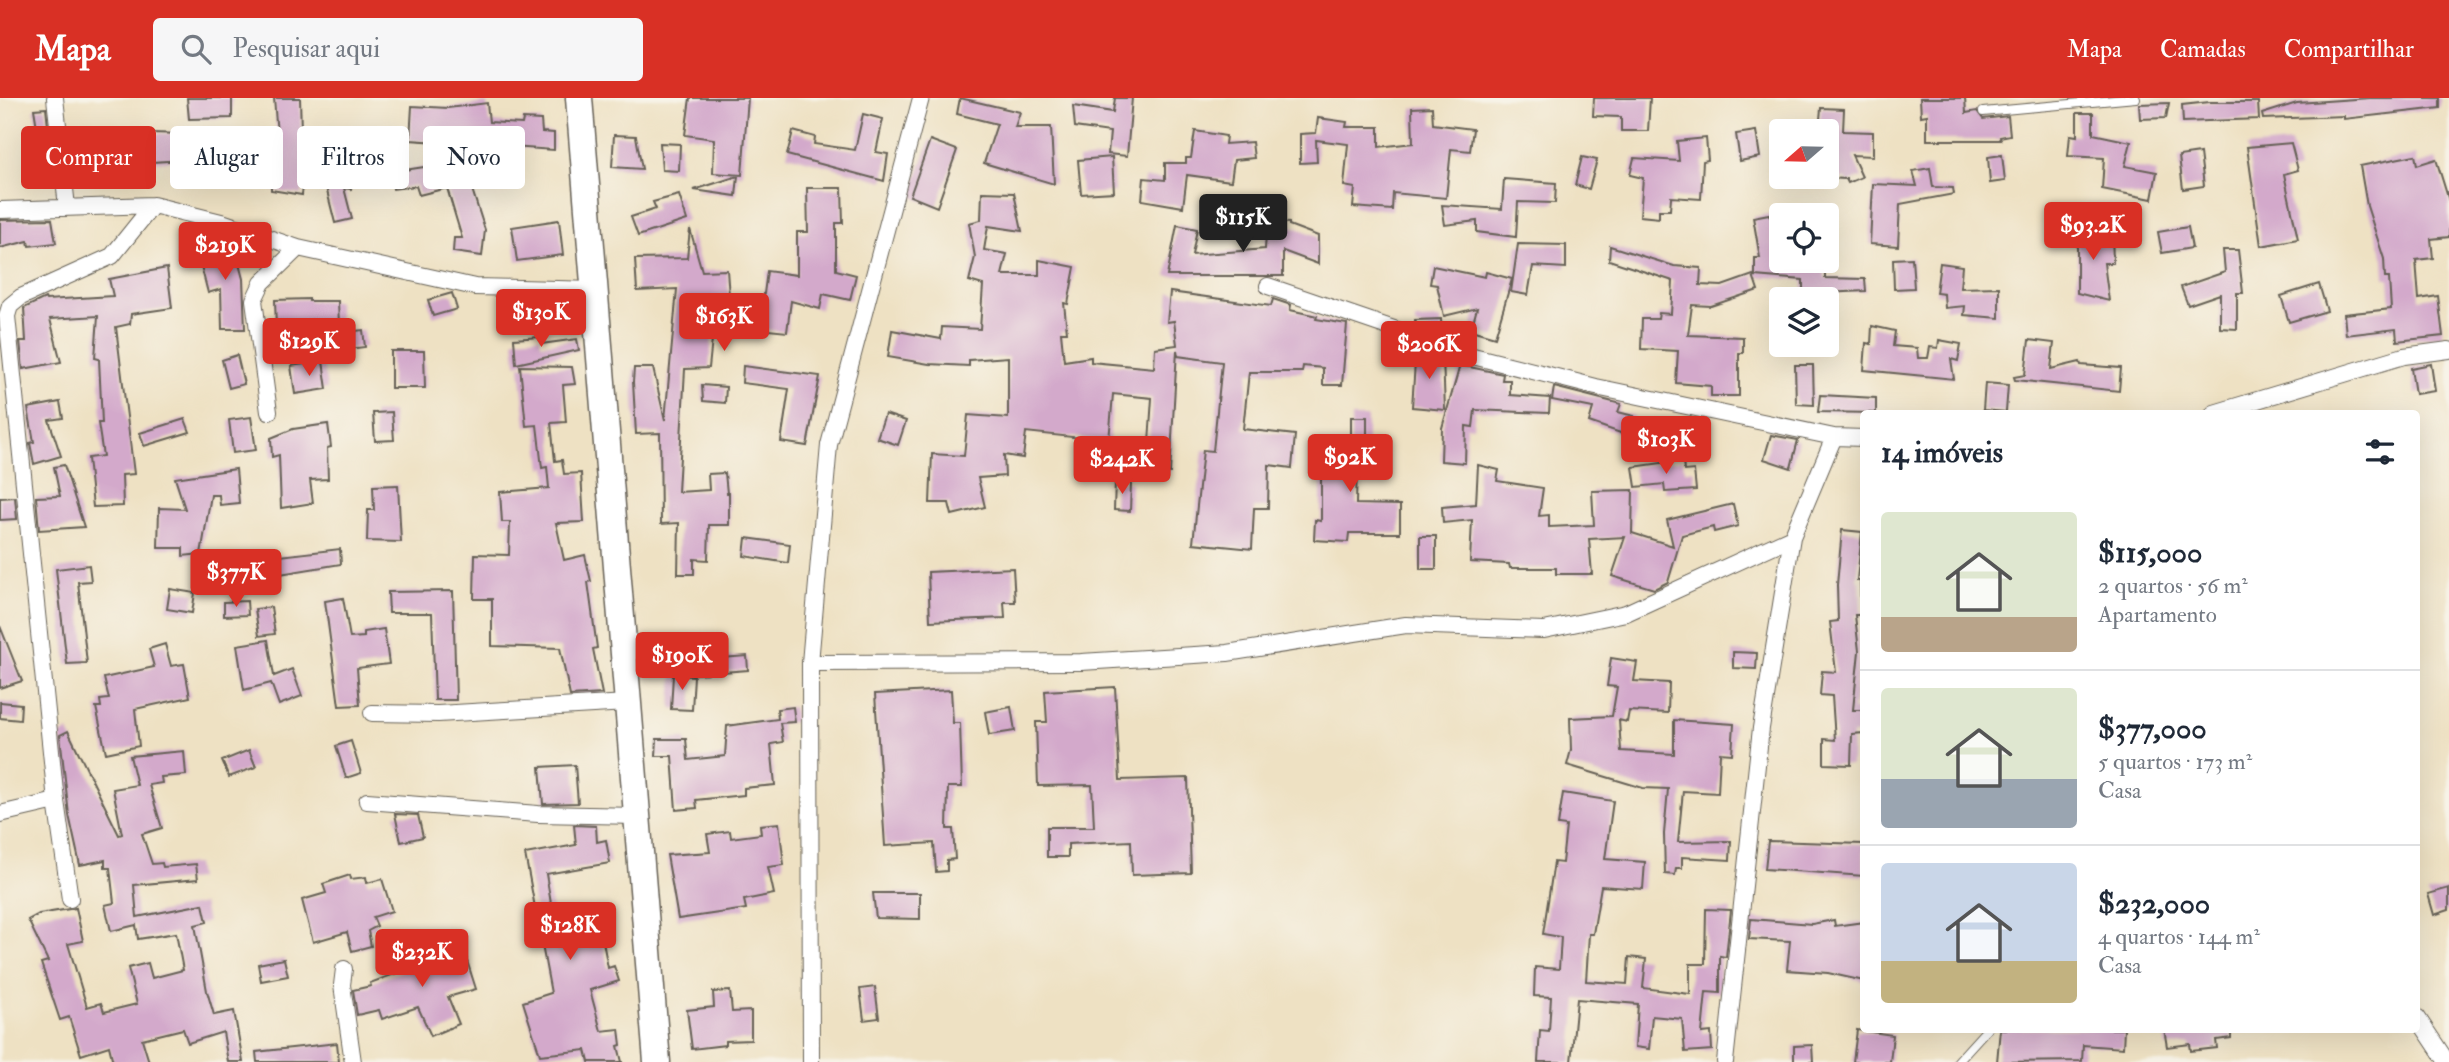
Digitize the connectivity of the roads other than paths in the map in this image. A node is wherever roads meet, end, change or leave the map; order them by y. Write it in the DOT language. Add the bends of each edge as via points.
graph roads {
  1 [pos="55,98"];
  2 [pos="579,98"];
  3 [pos="922,98"];
  4 [pos="2136,98"];
  5 [pos="1983,112"];
  6 [pos="153,205"];
  7 [pos="67,207"];
  8 [pos="0,210"];
  9 [pos="298,248"];
  10 [pos="1268,286"];
  11 [pos="594,290"];
  12 [pos="2449,349"];
  13 [pos="2224,410"];
  14 [pos="269,412"];
  15 [pos="1835,436"];
  16 [pos="1860,438"];
  17 [pos="1792,537"];
  18 [pos="810,663"];
  19 [pos="627,702"];
  20 [pos="372,713"];
  21 [pos="56,801"];
  22 [pos="368,801"];
  23 [pos="0,814"];
  24 [pos="638,816"];
  25 [pos="70,899"];
  26 [pos="344,969"];
  27 [pos="2420,1022"];
  28 [pos="1983,1033"];
  29 [pos="813,1061"];
  30 [pos="353,1062"];
  31 [pos="657,1062"];
  32 [pos="1725,1062"];
  33 [pos="1957,1062"];
  34 [pos="2447,1062"];
  1 -- 7 [label="street"];
  2 -- 11 [label="main road"];
  3 -- 18 [label="street" via="829,444"];
  4 -- 5 [label="lane"];
  6 -- 7 [label="street"];
  6 -- 9 [label="street"];
  6 -- 21 [label="street" via="112,256 21,297 10,306 7,316"];
  7 -- 8 [label="street"];
  9 -- 11 [label="street" via="475,287"];
  9 -- 14 [label="street" via="262,284 254,300"];
  10 -- 15 [label="street" via="1473,356 1596,387"];
  11 -- 19 [label="main road"];
  12 -- 13 [label="street" via="2404,356"];
  15 -- 16 [label="street"];
  15 -- 17 [label="street"];
  17 -- 18 [label="street" via="1626,613 1544,630 1406,625 1214,653 1081,662"];
  17 -- 32 [label="street" via="1759,741"];
  18 -- 29 [label="street"];
  19 -- 20 [label="street" via="438,714"];
  19 -- 24 [label="main road"];
  21 -- 23 [label="street"];
  21 -- 25 [label="street"];
  22 -- 24 [label="street" via="538,814"];
  24 -- 31 [label="main road"];
  26 -- 30 [label="street" via="342,985"];
  27 -- 34 [label="street"];
  28 -- 33 [label="lane"];
}
